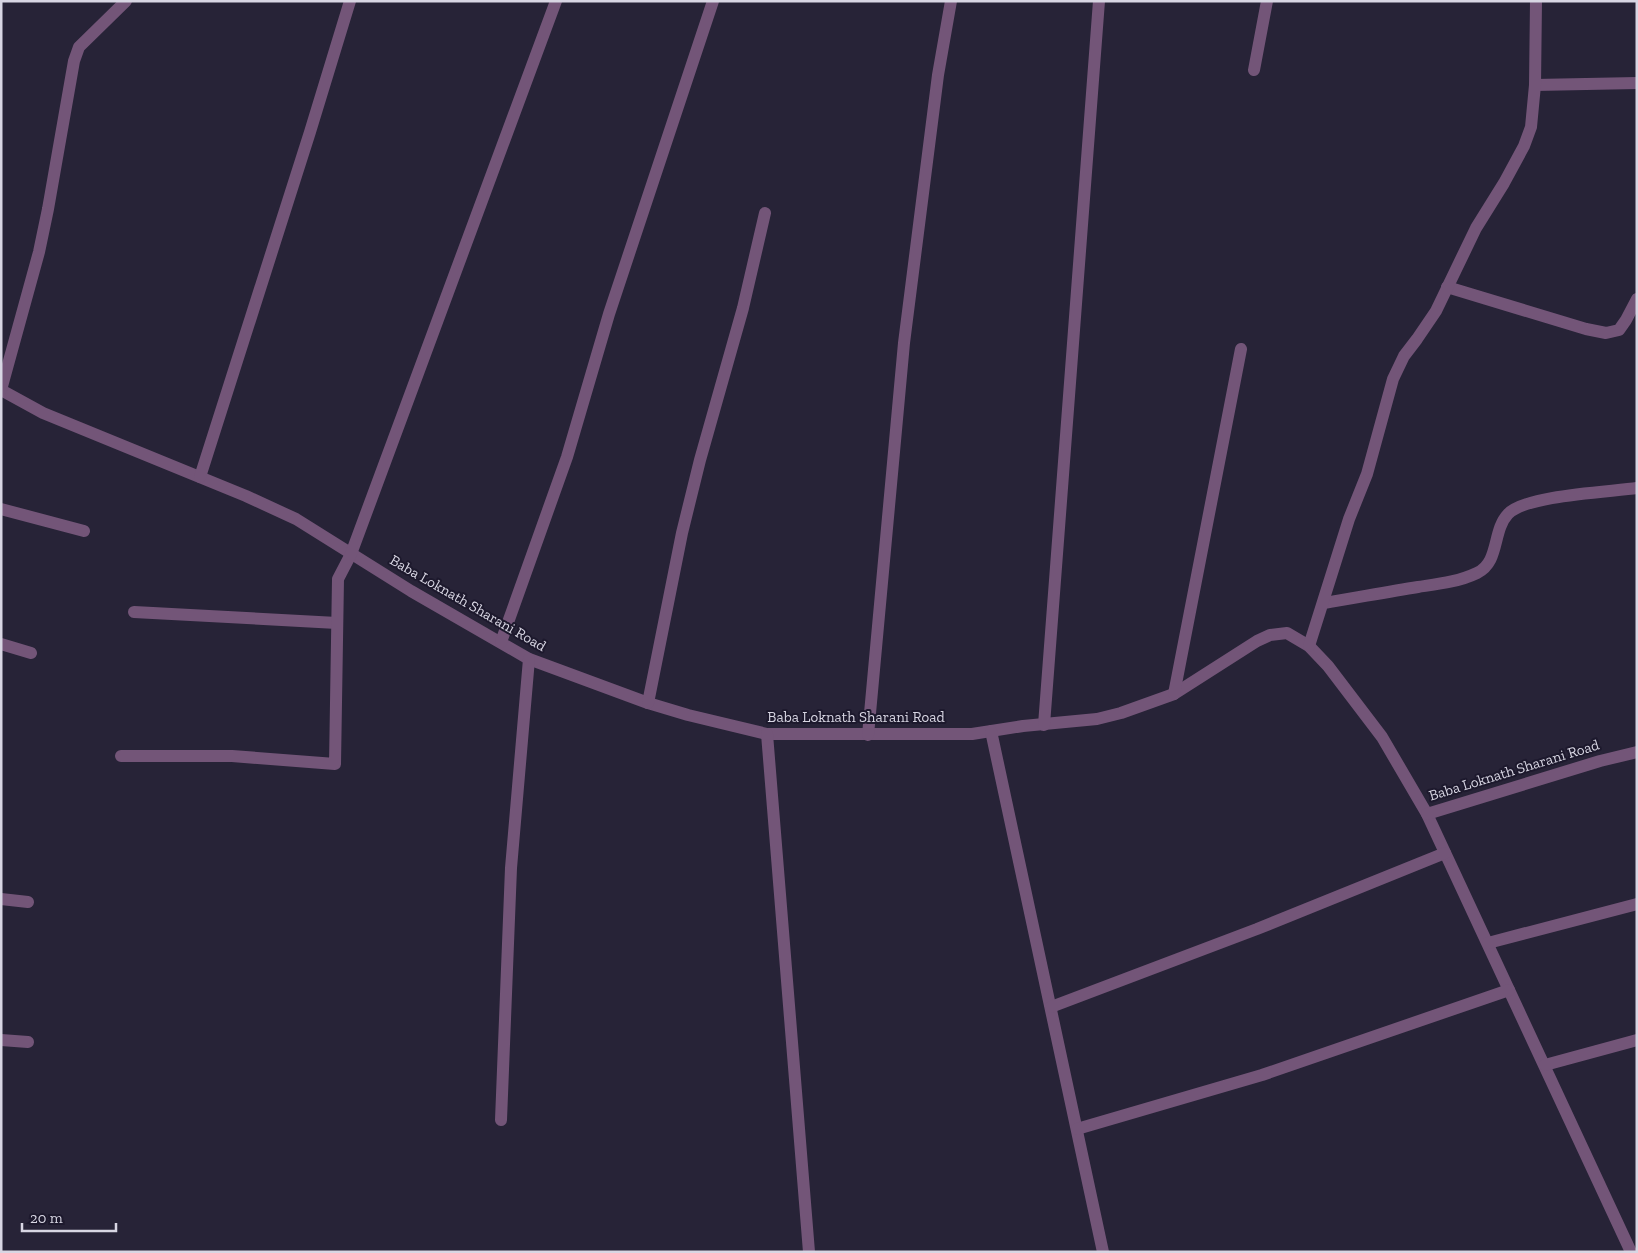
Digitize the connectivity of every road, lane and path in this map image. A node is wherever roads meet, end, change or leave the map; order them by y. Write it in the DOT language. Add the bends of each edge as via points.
graph roads {
  1 [pos="126,1"];
  2 [pos="350,1"];
  3 [pos="556,1"];
  4 [pos="713,1"];
  5 [pos="950,1"];
  6 [pos="1099,1"];
  7 [pos="1266,1"];
  8 [pos="1536,1"];
  9 [pos="1254,70"];
  10 [pos="1637,83"];
  11 [pos="1535,85"];
  12 [pos="765,212"];
  13 [pos="1447,287"];
  14 [pos="1637,299"];
  15 [pos="1241,349"];
  16 [pos="1,390"];
  17 [pos="200,477"];
  18 [pos="1637,488"];
  19 [pos="1,509"];
  20 [pos="84,531"];
  21 [pos="351,554"];
  22 [pos="1324,603"];
  23 [pos="134,612"];
  24 [pos="337,623"];
  25 [pos="501,642"];
  26 [pos="1,644"];
  27 [pos="1309,646"];
  28 [pos="31,653"];
  29 [pos="529,659"];
  30 [pos="1174,694"];
  31 [pos="648,703"];
  32 [pos="1044,725"];
  33 [pos="991,730"];
  34 [pos="767,734"];
  35 [pos="868,735"];
  36 [pos="1637,752"];
  37 [pos="121,756"];
  38 [pos="1427,814"];
  39 [pos="1445,853"];
  40 [pos="1,900"];
  41 [pos="28,902"];
  42 [pos="1637,904"];
  43 [pos="1488,943"];
  44 [pos="1509,990"];
  45 [pos="1051,1007"];
  46 [pos="1,1040"];
  47 [pos="1637,1040"];
  48 [pos="28,1042"];
  49 [pos="1544,1066"];
  50 [pos="501,1120"];
  51 [pos="1077,1129"];
  52 [pos="809,1252"];
  53 [pos="1103,1252"];
  54 [pos="1631,1252"];
  1 -- 16 [label="street" via="79,47 74,61 39,252"];
  2 -- 17 [label="street"];
  3 -- 21 [label="street"];
  4 -- 25 [label="street" via="609,314 567,457"];
  5 -- 35 [label="street" via="904,343"];
  6 -- 32 [label="street"];
  7 -- 9 [label="street"];
  8 -- 11 [label="street"];
  10 -- 11 [label="street"];
  11 -- 13 [label="street" via="1531,127 1524,146 1476,228"];
  12 -- 31 [label="street" via="743,308 682,533"];
  13 -- 14 [label="street" via="1606,333 1619,330"];
  13 -- 22 [label="street" via="1436,310 1404,356 1393,380 1367,474 1349,519"];
  15 -- 30 [label="street"];
  16 -- 17 [label="street, Baba Loknath Sharani Road" via="43,413"];
  17 -- 21 [label="street, Baba Loknath Sharani Road" via="296,520"];
  18 -- 22 [label="street" via="1541,499 1520,506 1507,514 1490,560 1479,572 1457,580"];
  19 -- 20 [label="street"];
  21 -- 24 [label="street" via="338,579"];
  21 -- 25 [label="street, Baba Loknath Sharani Road"];
  22 -- 27 [label="street"];
  23 -- 24 [label="street"];
  24 -- 37 [label="street" via="335,764 232,756"];
  25 -- 29 [label="street, Baba Loknath Sharani Road"];
  26 -- 28 [label="street"];
  27 -- 30 [label="street, Baba Loknath Sharani Road" via="1287,633 1270,635"];
  27 -- 38 [label="street, Baba Loknath Sharani Road" via="1382,737"];
  29 -- 31 [label="street, Baba Loknath Sharani Road"];
  29 -- 50 [label="street" via="512,868"];
  30 -- 32 [label="street, Baba Loknath Sharani Road" via="1105,717"];
  31 -- 34 [label="street, Baba Loknath Sharani Road"];
  32 -- 33 [label="street, Baba Loknath Sharani Road"];
  33 -- 35 [label="street, Baba Loknath Sharani Road" via="972,734"];
  33 -- 45 [label="street"];
  34 -- 35 [label="street, Baba Loknath Sharani Road"];
  34 -- 52 [label="street"];
  36 -- 38 [label="street, Baba Loknath Sharani Road"];
  38 -- 39 [label="street"];
  39 -- 43 [label="street"];
  39 -- 45 [label="street"];
  40 -- 41 [label="street"];
  42 -- 43 [label="street"];
  43 -- 44 [label="street"];
  44 -- 49 [label="street"];
  44 -- 51 [label="street" via="1262,1075"];
  45 -- 51 [label="street"];
  46 -- 48 [label="street"];
  47 -- 49 [label="street"];
  49 -- 54 [label="street"];
  51 -- 53 [label="street"];
}
